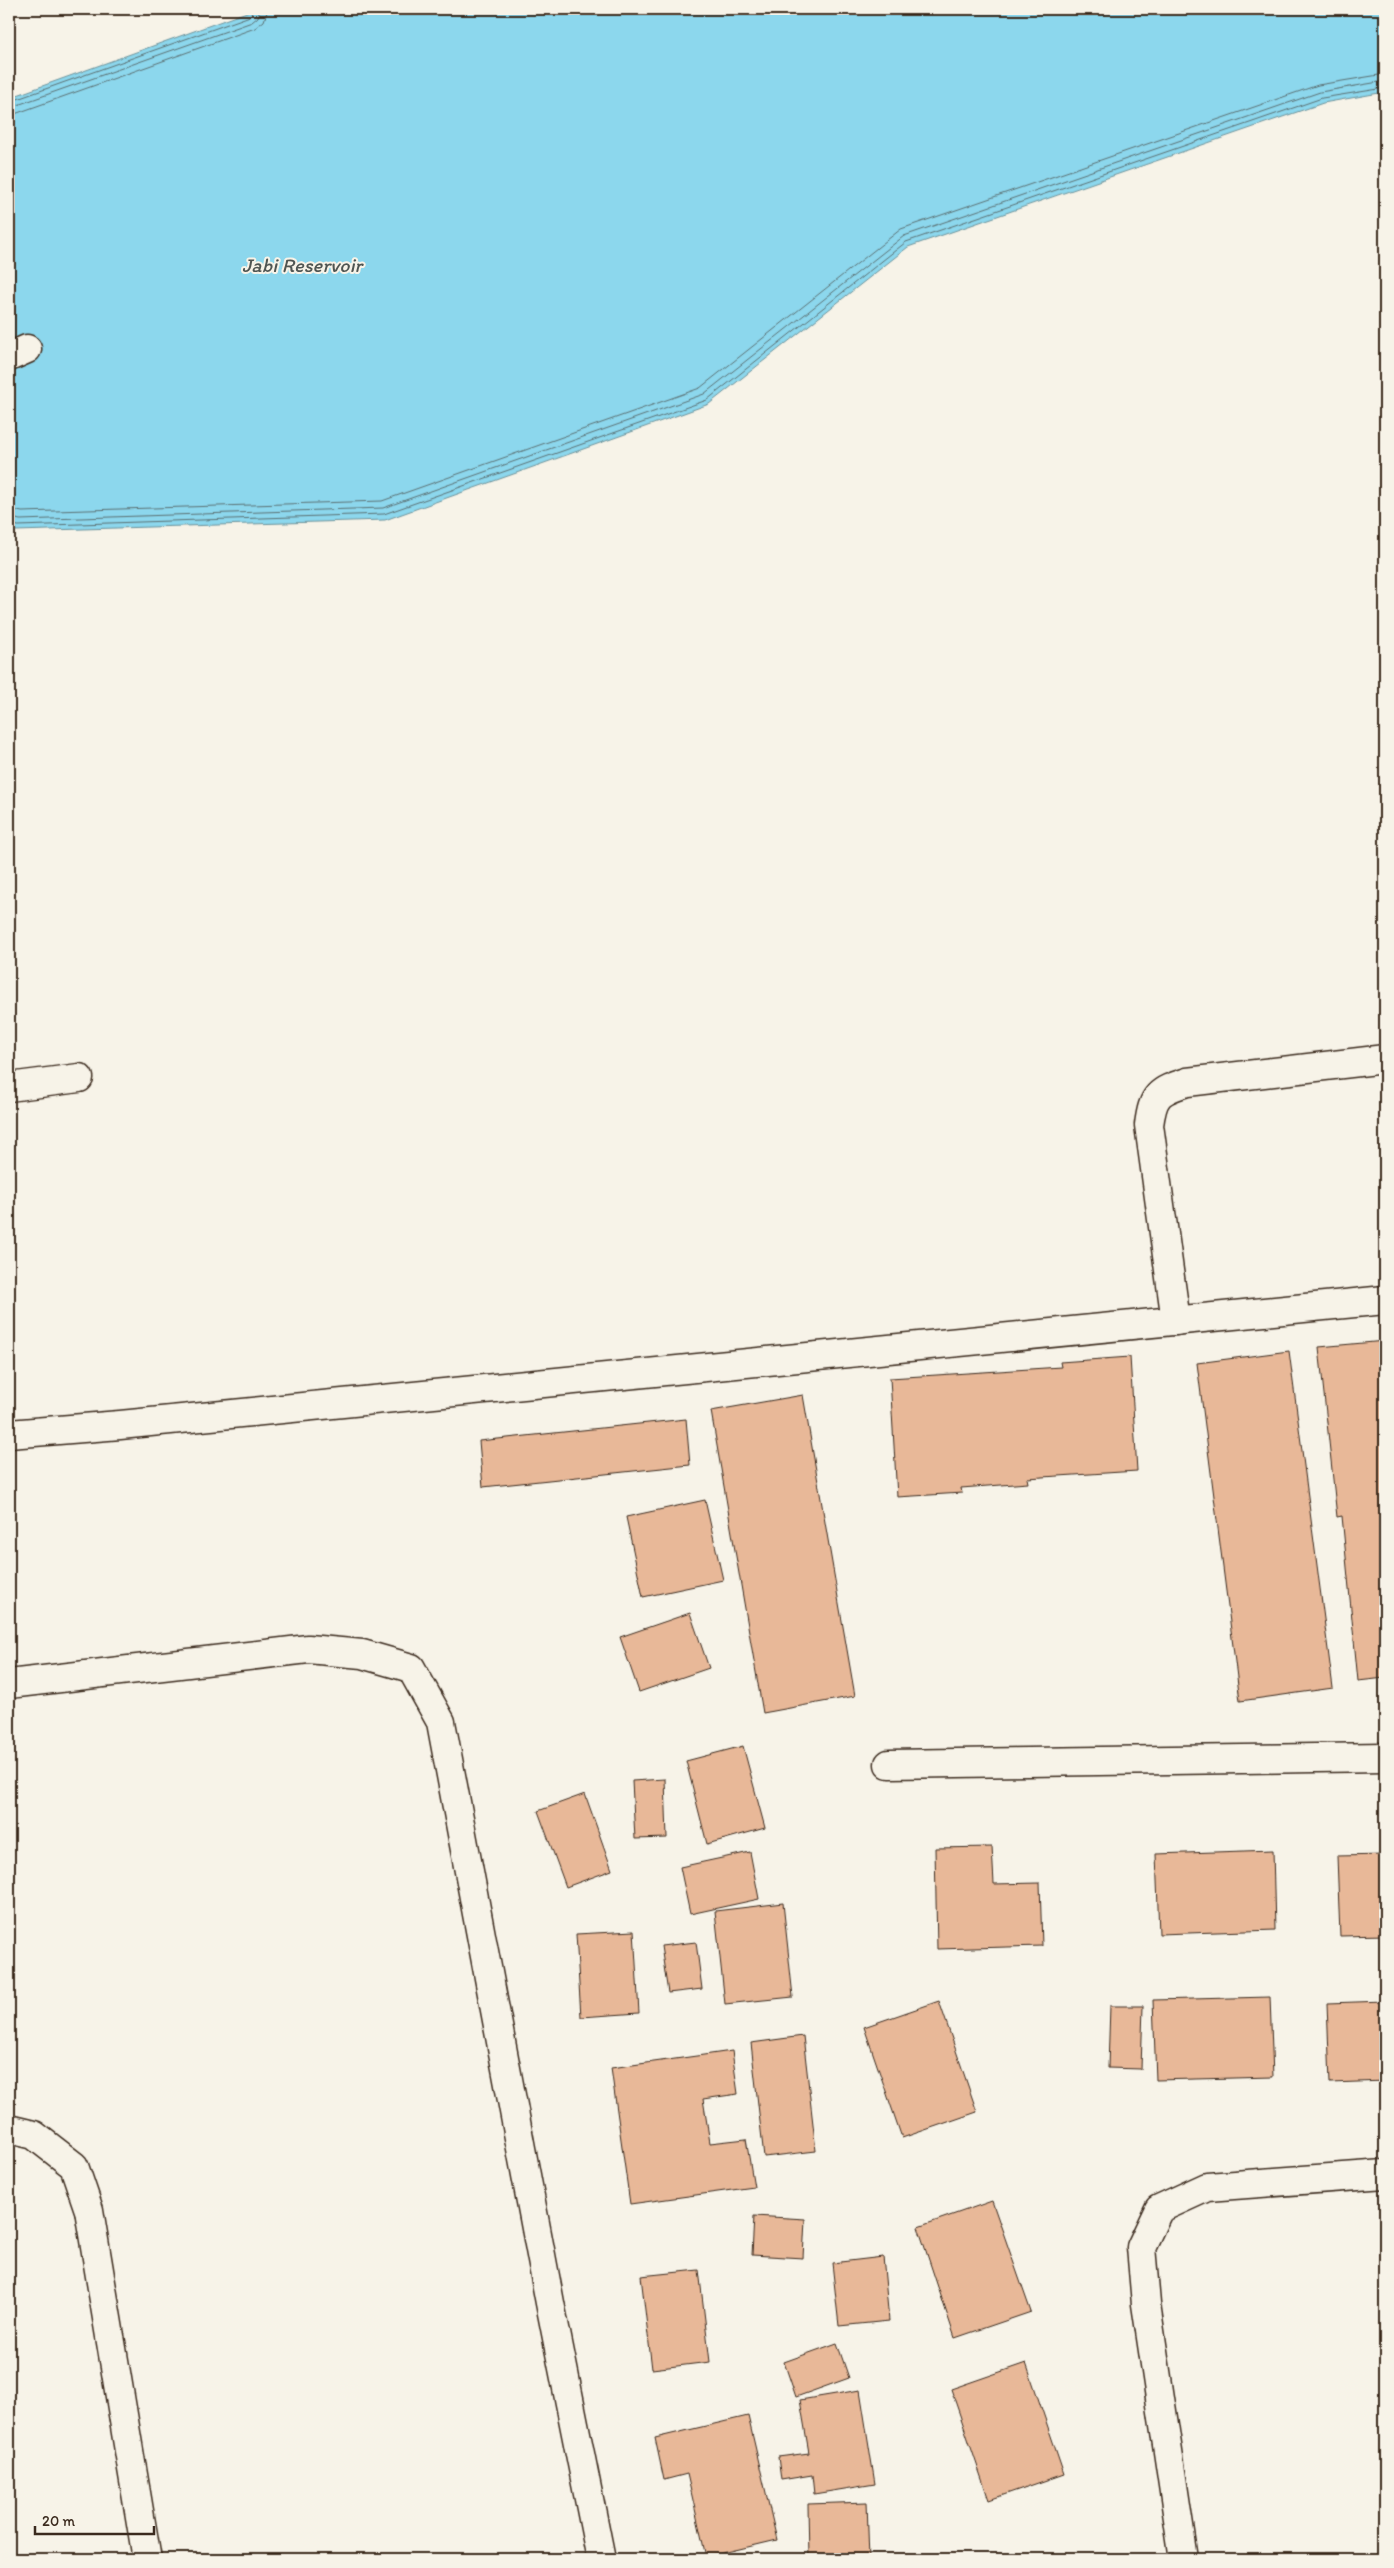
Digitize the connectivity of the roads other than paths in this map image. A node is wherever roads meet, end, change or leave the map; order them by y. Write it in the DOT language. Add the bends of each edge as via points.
graph roads {
  1 [pos="1385,1059"];
  2 [pos="79,1078"];
  3 [pos="9,1087"];
  4 [pos="1385,1300"];
  5 [pos="1176,1321"];
  6 [pos="9,1434"];
  7 [pos="9,1684"];
  8 [pos="1385,1757"];
  9 [pos="889,1764"];
  10 [pos="9,2129"];
  11 [pos="1385,2174"];
  12 [pos="147,2559"];
  13 [pos="600,2559"];
  14 [pos="1184,2559"];
  1 -- 5 [label="street" via="1187,1082 1164,1089 1152,1102 1149,1125"];
  2 -- 3 [label="street"];
  4 -- 5 [label="street"];
  5 -- 6 [label="street"];
  7 -- 13 [label="street" via="308,1649 362,1654 411,1668 441,1722"];
  8 -- 9 [label="street"];
  10 -- 12 [label="street" via="34,2135 74,2166 89,2210"];
  11 -- 14 [label="street" via="1207,2187 1158,2209 1141,2247 1146,2304"];
}
